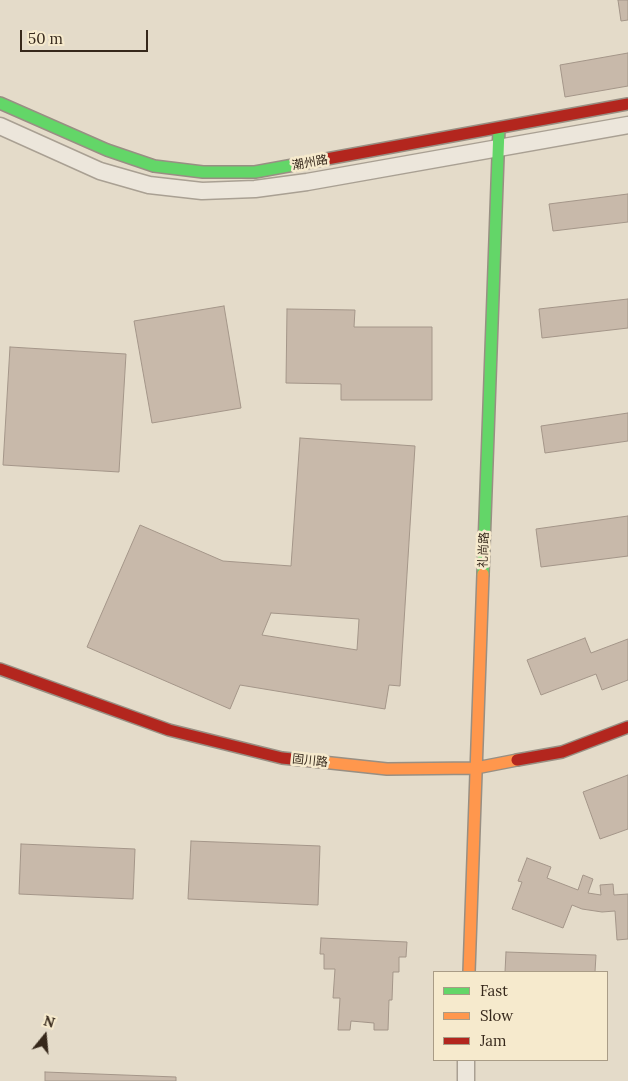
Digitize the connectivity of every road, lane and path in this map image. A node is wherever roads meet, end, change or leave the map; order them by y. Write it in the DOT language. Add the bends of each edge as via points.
graph roads {
  1 [pos="0,102"];
  2 [pos="628,104"];
  3 [pos="628,124"];
  4 [pos="0,126"];
  5 [pos="499,128"];
  6 [pos="498,148"];
  7 [pos="0,668"];
  8 [pos="628,727"];
  9 [pos="476,768"];
  10 [pos="469,971"];
  11 [pos="466,1061"];
  12 [pos="466,1081"];
  1 -- 5 [label="street, 潮州路" via="106,150 154,166 203,172 255,172"];
  2 -- 5 [label="street, 潮州路"];
  3 -- 6 [label="street, 潮州路"];
  4 -- 6 [label="street, 潮州路" via="100,171 149,185 202,192 264,188"];
  5 -- 6 [label="street, 礼尚路"];
  6 -- 9 [label="street, 礼尚路"];
  7 -- 9 [label="street, 固川路" via="169,730 282,758 388,770"];
  8 -- 9 [label="street, 固川路" via="562,752"];
  9 -- 10 [label="street, 礼尚路"];
  11 -- 12 [label="street"];
}
